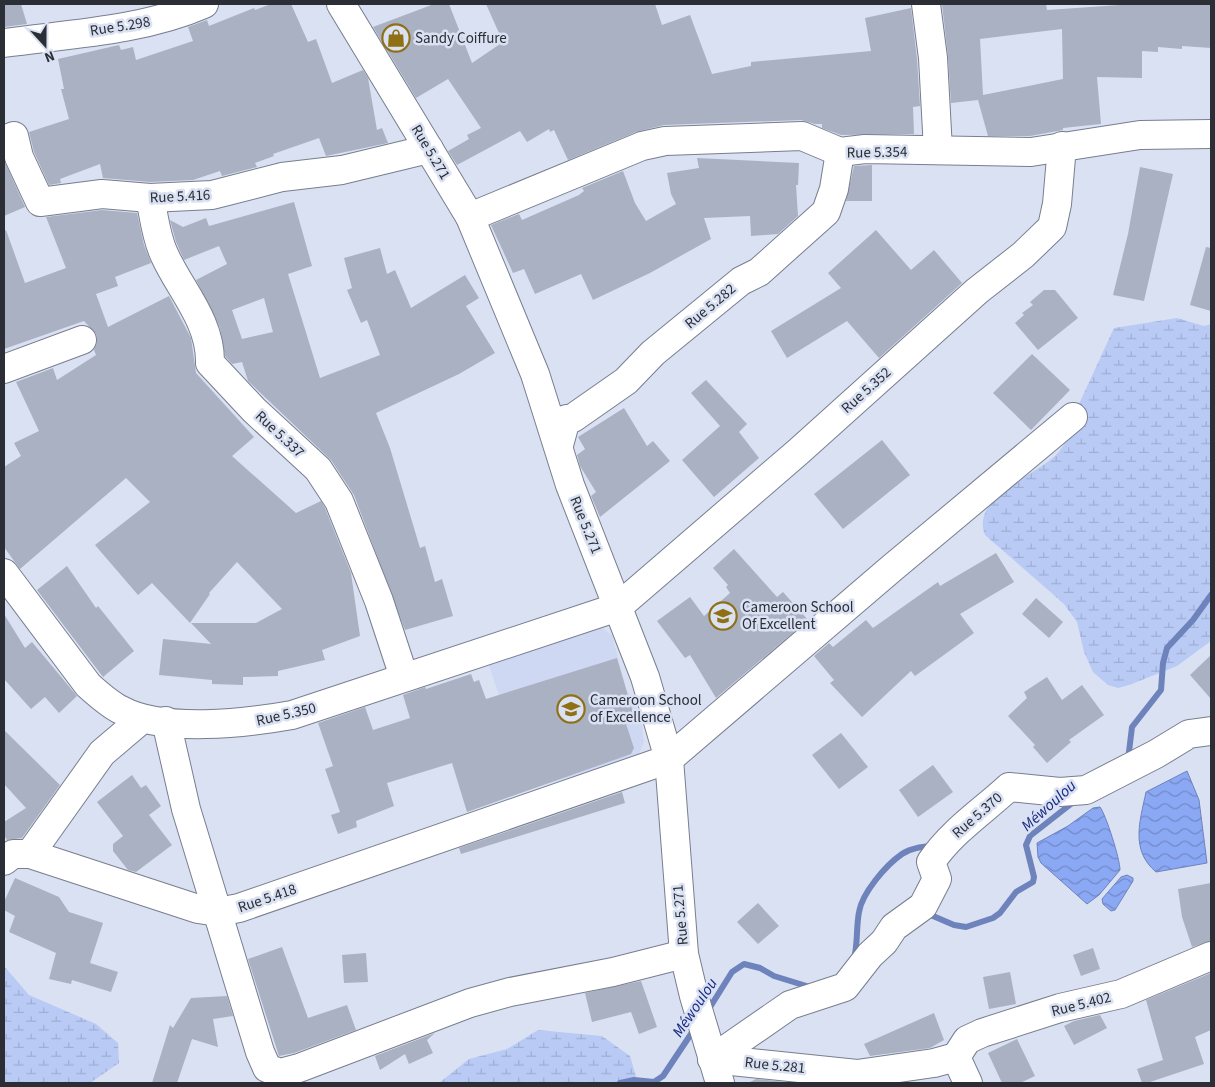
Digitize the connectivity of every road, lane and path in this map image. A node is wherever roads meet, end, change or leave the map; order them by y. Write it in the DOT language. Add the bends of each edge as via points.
graph roads {
  1 [pos="204,4"];
  2 [pos="341,4"];
  3 [pos="926,4"];
  4 [pos="4,43"];
  5 [pos="1211,134"];
  6 [pos="4,140"];
  7 [pos="1062,146"];
  8 [pos="429,149"];
  9 [pos="938,150"];
  10 [pos="840,152"];
  11 [pos="150,198"];
  12 [pos="470,218"];
  13 [pos="82,340"];
  14 [pos="4,369"];
  15 [pos="1072,418"];
  16 [pos="559,445"];
  17 [pos="4,573"];
  18 [pos="618,607"];
  19 [pos="404,677"];
  20 [pos="154,720"];
  21 [pos="1211,731"];
  22 [pos="669,759"];
  23 [pos="30,854"];
  24 [pos="4,861"];
  25 [pos="218,912"];
  26 [pos="684,954"];
  27 [pos="1211,956"];
  28 [pos="956,1057"];
  29 [pos="716,1071"];
  30 [pos="968,1083"];
  1 -- 4 [label="street, Rue 5.298" via="149,22"];
  2 -- 8 [label="street, Rue 5.271"];
  3 -- 9 [label="street" via="933,58"];
  5 -- 7 [label="street, Rue 5.354" via="1140,135"];
  6 -- 11 [label="street, Rue 5.416" via="14,136 19,158 40,202 102,194"];
  7 -- 9 [label="street, Rue 5.354" via="1031,152"];
  7 -- 18 [label="street, Rue 5.352" via="1058,204 1052,227"];
  8 -- 11 [label="street, Rue 5.416" via="342,170 282,177 212,196"];
  8 -- 12 [label="street, Rue 5.271"];
  9 -- 10 [label="street, Rue 5.354"];
  10 -- 12 [label="street, Rue 5.354" via="802,136 665,141 642,146"];
  10 -- 16 [label="street, Rue 5.282" via="834,189 826,212 760,272 741,281 652,353 626,381 573,418 566,419"];
  11 -- 19 [label="street, Rue 5.337" via="163,252 203,326 210,347 210,363 254,410 318,469 339,501 379,601"];
  12 -- 16 [label="street, Rue 5.271" via="535,374"];
  13 -- 14 [label="street"];
  15 -- 22 [label="street"];
  16 -- 18 [label="street, Rue 5.271" via="570,485"];
  17 -- 20 [label="street, Rue 5.350" via="88,685 122,711"];
  18 -- 19 [label="street, Rue 5.350"];
  18 -- 22 [label="street, Rue 5.271" via="645,677"];
  19 -- 20 [label="street, Rue 5.350" via="292,715 251,722 193,724"];
  20 -- 23 [label="street" via="102,752"];
  20 -- 25 [label="street"];
  21 -- 29 [label="street, Rue 5.370" via="1189,734 1086,790 1060,792 1009,787 961,826 939,850 931,862 937,878 923,906 894,927 845,987 790,1006"];
  22 -- 25 [label="street, Rue 5.418" via="239,908"];
  22 -- 26 [label="street, Rue 5.271"];
  23 -- 24 [label="street" via="13,854"];
  23 -- 25 [label="street, Rue 5.418" via="198,909"];
  25 -- 26 [label="street" via="260,1052 267,1068 280,1073 470,1003"];
  26 -- 29 [label="street, Rue 5.271"];
  27 -- 28 [label="street, Rue 5.402" via="1121,994 1060,1008 982,1033 967,1040"];
  28 -- 29 [label="street, Rue 5.281" via="857,1074"];
  28 -- 30 [label="street"];
}
